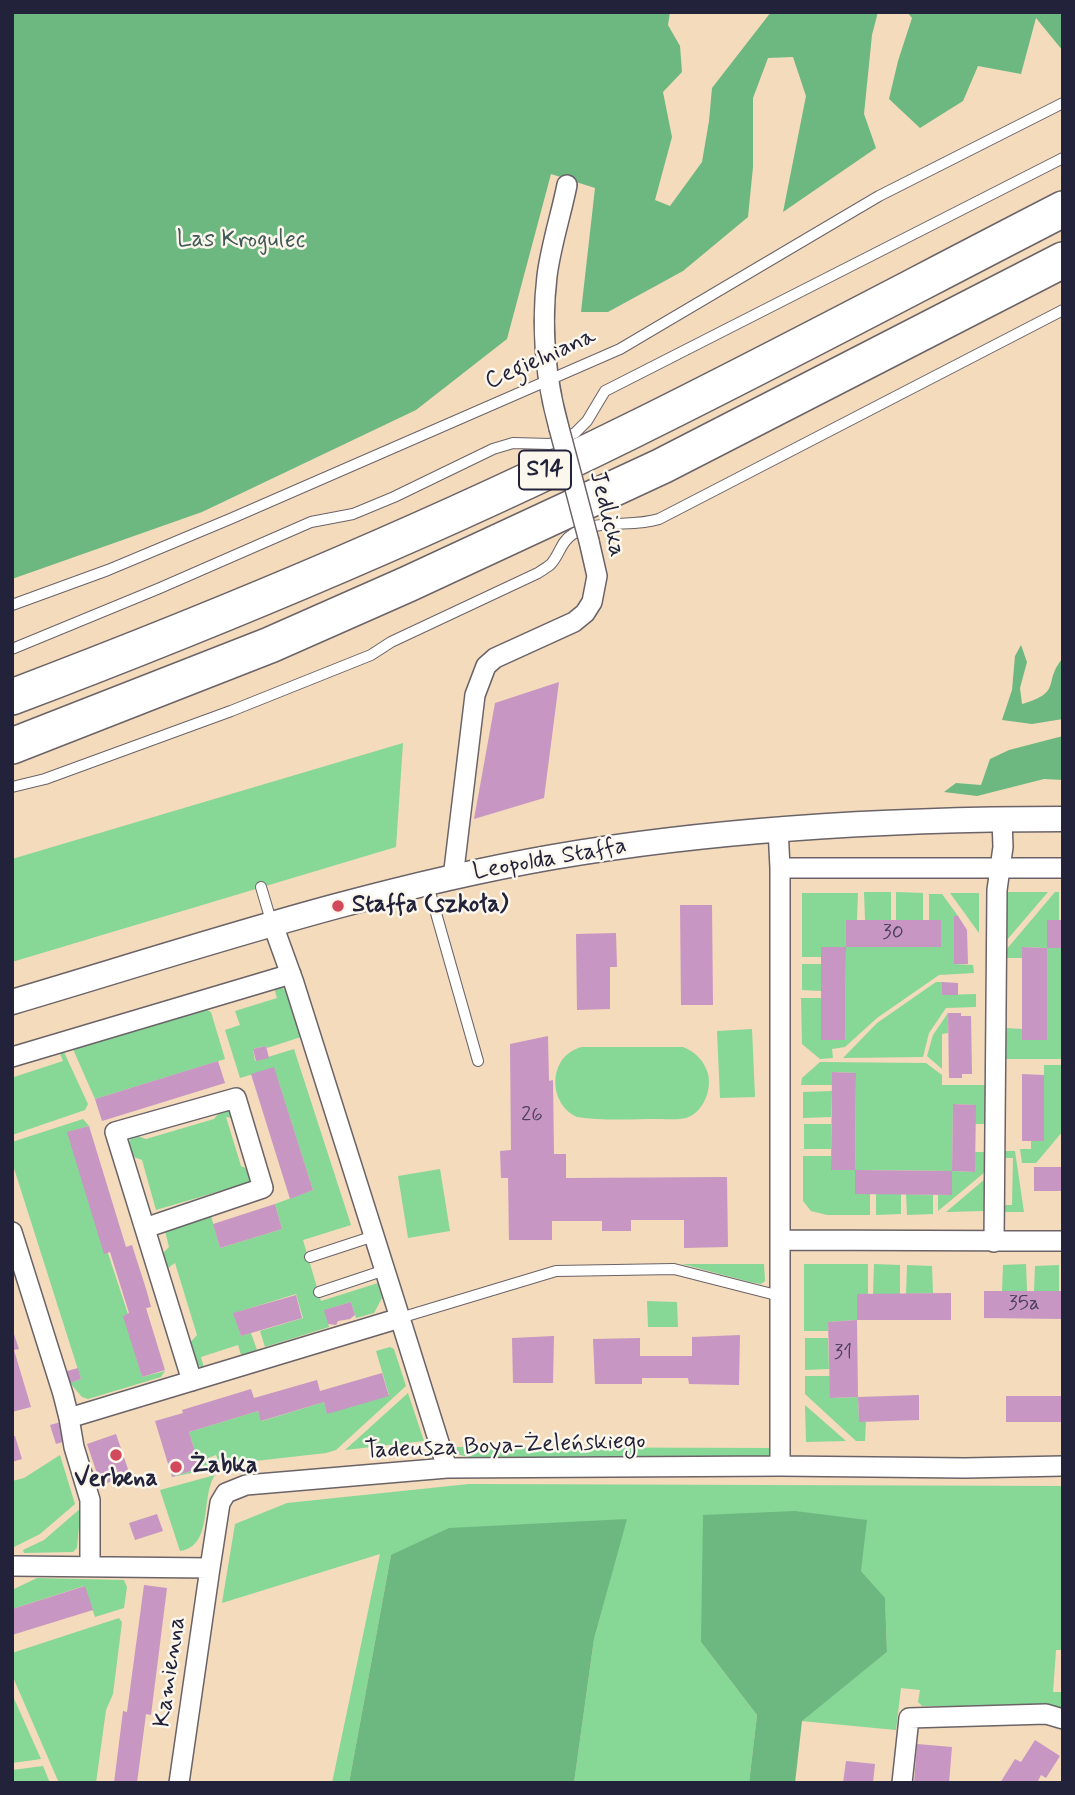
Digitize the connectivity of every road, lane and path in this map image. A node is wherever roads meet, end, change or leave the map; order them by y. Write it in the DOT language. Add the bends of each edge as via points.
graph roads {
  1 [pos="1063,103"];
  2 [pos="1063,158"];
  3 [pos="567,185"];
  4 [pos="1063,209"];
  5 [pos="1063,260"];
  6 [pos="1063,310"];
  7 [pos="549,380"];
  8 [pos="12,605"];
  9 [pos="12,649"];
  10 [pos="12,697"];
  11 [pos="12,746"];
  12 [pos="12,787"];
  13 [pos="1002,819"];
  14 [pos="1063,819"];
  15 [pos="778,828"];
  16 [pos="780,868"];
  17 [pos="999,868"];
  18 [pos="1063,868"];
  19 [pos="453,878"];
  20 [pos="428,884"];
  21 [pos="261,887"];
  22 [pos="273,925"];
  23 [pos="291,974"];
  24 [pos="12,1002"];
  25 [pos="12,1057"];
  26 [pos="478,1061"];
  27 [pos="145,1228"];
  28 [pos="12,1232"];
  29 [pos="374,1236"];
  30 [pos="781,1240"];
  31 [pos="1063,1241"];
  32 [pos="994,1242"];
  33 [pos="310,1257"];
  34 [pos="385,1270"];
  35 [pos="319,1292"];
  36 [pos="781,1296"];
  37 [pos="400,1318"];
  38 [pos="192,1381"];
  39 [pos="69,1418"];
  40 [pos="1063,1465"];
  41 [pos="780,1466"];
  42 [pos="447,1468"];
  43 [pos="12,1566"];
  44 [pos="90,1566"];
  45 [pos="210,1568"];
  46 [pos="1063,1719"];
  47 [pos="179,1783"];
  48 [pos="902,1783"];
  1 -- 7 [label="lane, Cegielniana" via="878,196 620,349"];
  2 -- 9 [label="lane" via="605,391 575,433 550,444 513,443 493,449 394,497 353,514 311,522"];
  3 -- 7 [label="street, Jedlicka" via="545,298"];
  4 -- 10 [label="highway, S14" via="630,431 448,517 239,609"];
  5 -- 11 [label="highway, S14" via="662,466 408,584 270,645"];
  6 -- 12 [label="lane" via="659,519 585,527 570,535 551,563 538,573 371,655 231,711"];
  7 -- 8 [label="lane, Cegielniana" via="230,519"];
  7 -- 19 [label="street, Jedlicka, bridge" via="597,576 592,602 574,622 486,666 475,695"];
  13 -- 14 [label="street, Leopolda Staffa"];
  13 -- 15 [label="street, Leopolda Staffa"];
  13 -- 17 [label="street"];
  15 -- 16 [label="street"];
  15 -- 19 [label="street, Leopolda Staffa" via="597,850"];
  16 -- 17 [label="street"];
  16 -- 30 [label="street"];
  17 -- 18 [label="street"];
  17 -- 32 [label="street"];
  19 -- 20 [label="street, Leopolda Staffa"];
  20 -- 22 [label="street, Leopolda Staffa"];
  20 -- 26 [label="lane"];
  21 -- 22 [label="lane"];
  22 -- 23 [label="street"];
  22 -- 24 [label="street, Leopolda Staffa"];
  23 -- 25 [label="street"];
  23 -- 29 [label="street"];
  27 -- 27 [label="street" via="115,1132 236,1098 263,1188"];
  27 -- 38 [label="street"];
  28 -- 39 [label="street"];
  29 -- 33 [label="lane"];
  29 -- 34 [label="street"];
  30 -- 32 [label="street"];
  30 -- 36 [label="street"];
  31 -- 32 [label="street"];
  34 -- 35 [label="lane"];
  34 -- 37 [label="street"];
  36 -- 37 [label="lane" via="674,1269 556,1271"];
  36 -- 41 [label="street"];
  37 -- 38 [label="street"];
  37 -- 42 [label="street"];
  38 -- 39 [label="street"];
  39 -- 44 [label="street" via="89,1500"];
  40 -- 41 [label="street, Tadeusza Boya-Żeleńskiego"];
  41 -- 42 [label="street, Tadeusza Boya-Żeleńskiego"];
  42 -- 45 [label="street, Tadeusza Boya-Żeleńskiego" via="246,1485 226,1493 220,1503"];
  43 -- 44 [label="street"];
  44 -- 45 [label="street"];
  45 -- 47 [label="street, Kamienna"];
  46 -- 48 [label="street" via="1046,1714 909,1718"];
}
